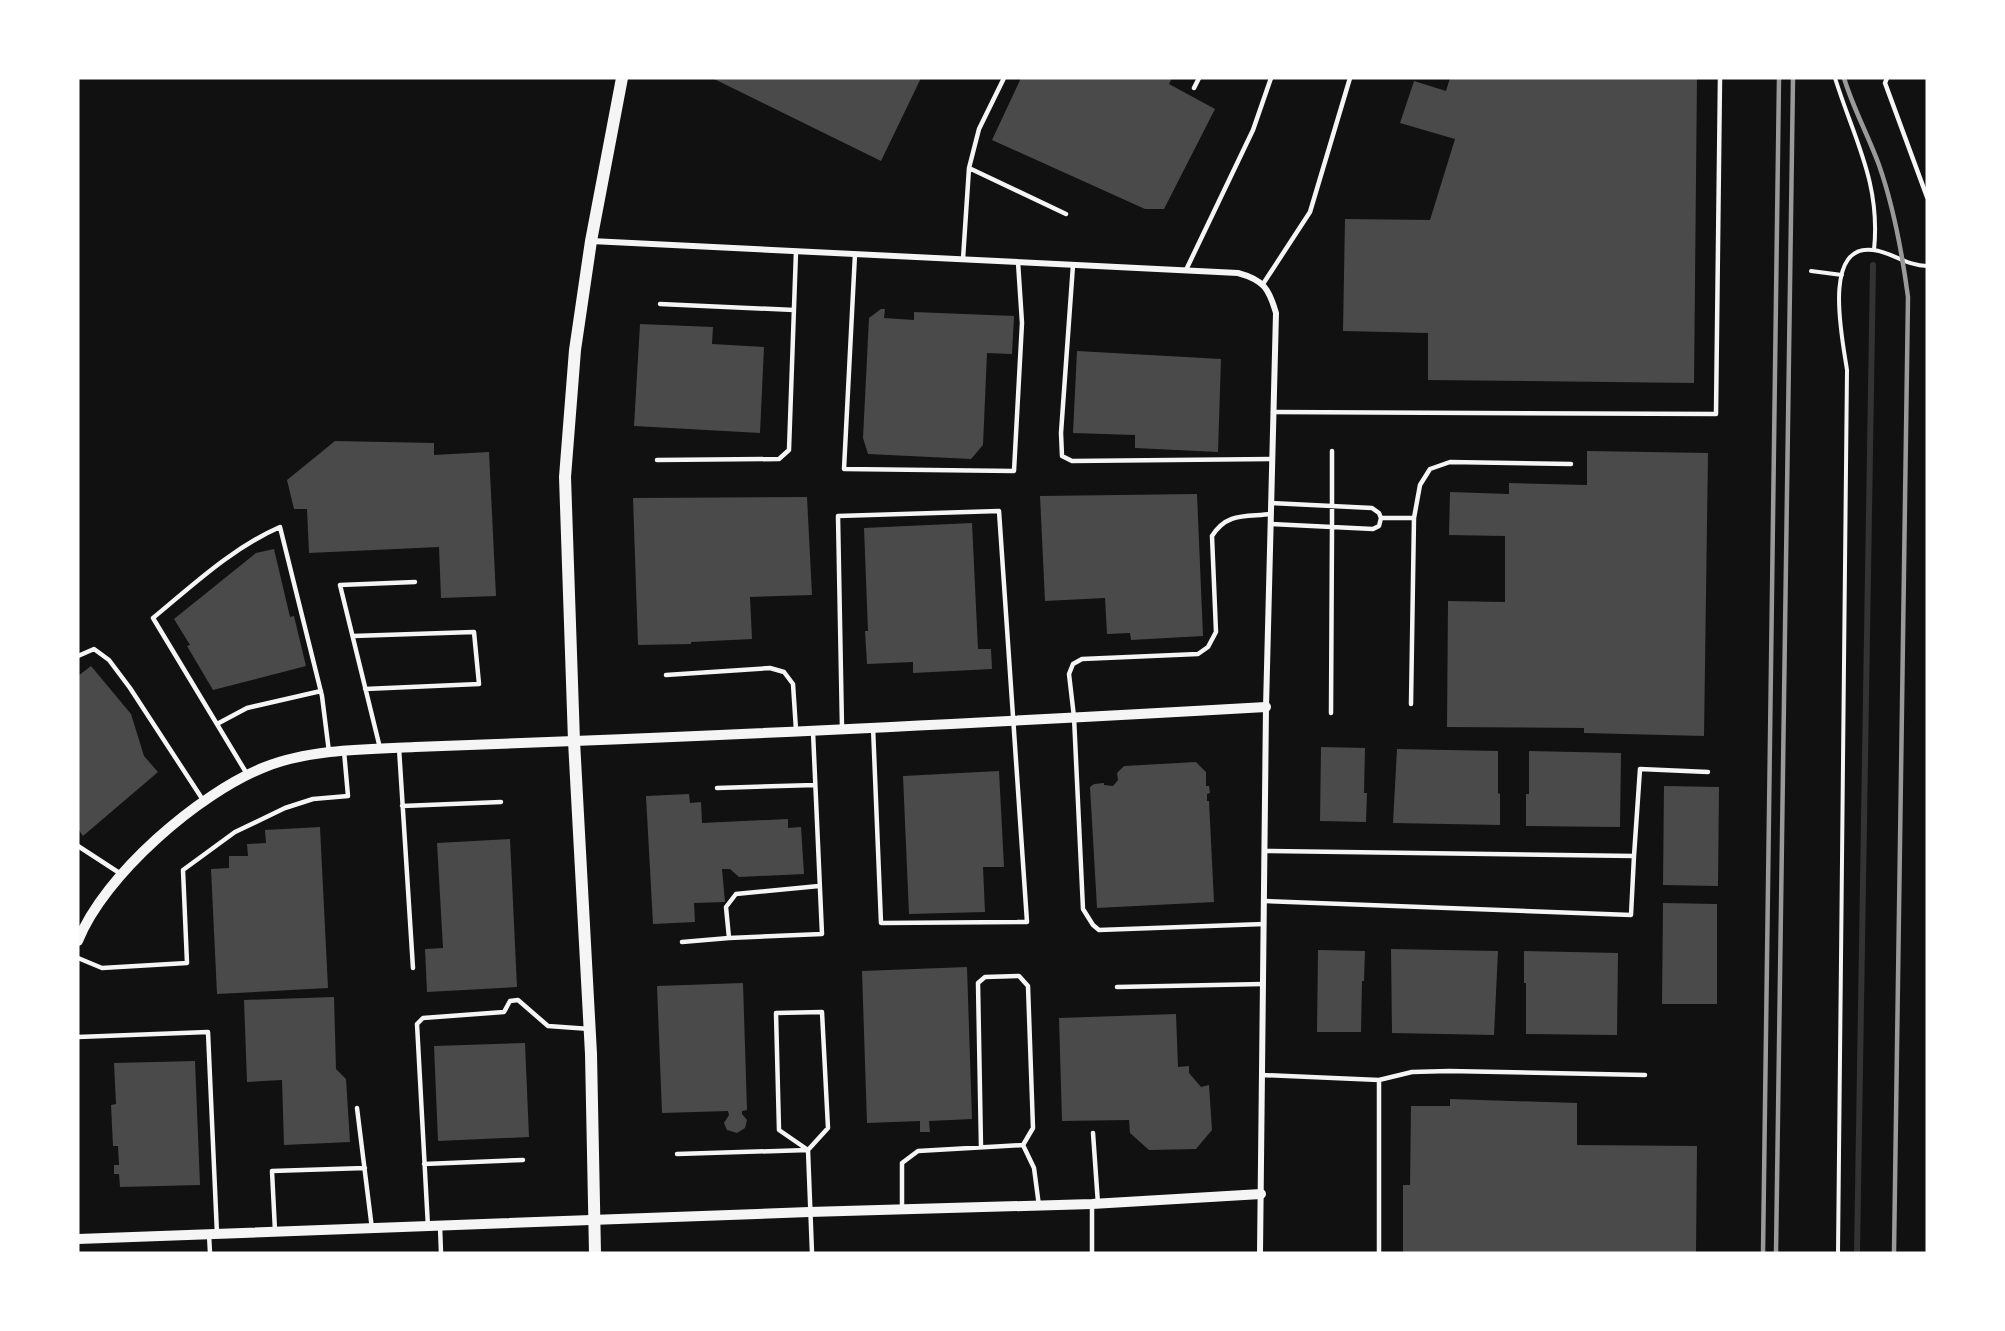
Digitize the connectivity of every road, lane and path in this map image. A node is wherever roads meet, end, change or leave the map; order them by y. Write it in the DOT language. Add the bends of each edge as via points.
graph roads {
  1 [pos="622,78"];
  2 [pos="1004,78"];
  3 [pos="1199,78"];
  4 [pos="1271,78"];
  5 [pos="1350,78"];
  6 [pos="1720,78"];
  7 [pos="1835,78"];
  8 [pos="1887,78"];
  9 [pos="1194,88"];
  10 [pos="969,168"];
  11 [pos="1927,197"];
  12 [pos="1066,214"];
  13 [pos="591,241"];
  14 [pos="1874,250"];
  15 [pos="796,251"];
  16 [pos="855,254"];
  17 [pos="963,260"];
  18 [pos="1018,262"];
  19 [pos="1073,265"];
  20 [pos="1927,266"];
  21 [pos="1186,270"];
  22 [pos="1812,271"];
  23 [pos="1842,275"];
  24 [pos="1263,284"];
  25 [pos="660,304"];
  26 [pos="794,310"];
  27 [pos="1274,412"];
  28 [pos="1332,451"];
  29 [pos="1272,459"];
  30 [pos="657,460"];
  31 [pos="1571,464"];
  32 [pos="1271,503"];
  33 [pos="1332,507"];
  34 [pos="1271,514"];
  35 [pos="1381,518"];
  36 [pos="1414,518"];
  37 [pos="1271,524"];
  38 [pos="1332,527"];
  39 [pos="414,582"];
  40 [pos="353,636"];
  41 [pos="78,656"];
  42 [pos="666,675"];
  43 [pos="365,689"];
  44 [pos="321,691"];
  45 [pos="1411,704"];
  46 [pos="1266,707"];
  47 [pos="1331,713"];
  48 [pos="1074,717"];
  49 [pos="1013,720"];
  50 [pos="217,724"];
  51 [pos="873,727"];
  52 [pos="842,728"];
  53 [pos="796,730"];
  54 [pos="813,730"];
  55 [pos="574,741"];
  56 [pos="380,748"];
  57 [pos="399,748"];
  58 [pos="344,751"];
  59 [pos="329,753"];
  60 [pos="1708,772"];
  61 [pos="248,776"];
  62 [pos="815,785"];
  63 [pos="717,788"];
  64 [pos="204,802"];
  65 [pos="501,802"];
  66 [pos="402,806"];
  67 [pos="78,846"];
  68 [pos="1264,851"];
  69 [pos="1634,856"];
  70 [pos="121,874"];
  71 [pos="819,886"];
  72 [pos="1264,901"];
  73 [pos="1264,924"];
  74 [pos="729,938"];
  75 [pos="78,941"];
  76 [pos="682,942"];
  77 [pos="78,958"];
  78 [pos="413,968"];
  79 [pos="1263,984"];
  80 [pos="1118,987"];
  81 [pos="590,1029"];
  82 [pos="78,1037"];
  83 [pos="1262,1075"];
  84 [pos="1645,1075"];
  85 [pos="1379,1080"];
  86 [pos="357,1108"];
  87 [pos="1093,1133"];
  88 [pos="1023,1145"];
  89 [pos="981,1148"];
  90 [pos="808,1150"];
  91 [pos="677,1154"];
  92 [pos="523,1160"];
  93 [pos="424,1164"];
  94 [pos="365,1168"];
  95 [pos="1261,1194"];
  96 [pos="1095,1204"];
  97 [pos="1039,1206"];
  98 [pos="902,1210"];
  99 [pos="810,1212"];
  100 [pos="594,1221"];
  101 [pos="440,1226"];
  102 [pos="428,1227"];
  103 [pos="372,1229"];
  104 [pos="275,1232"];
  105 [pos="213,1234"];
  106 [pos="78,1239"];
  107 [pos="210,1253"];
  108 [pos="441,1253"];
  109 [pos="595,1253"];
  110 [pos="812,1253"];
  111 [pos="1092,1253"];
  112 [pos="1260,1253"];
  113 [pos="1379,1253"];
  114 [pos="1838,1253"];
  1 -- 13 [label="main road"];
  2 -- 10 [label="lane" via="979,129"];
  3 -- 9 [label="lane"];
  4 -- 21 [label="lane" via="1253,130"];
  5 -- 24 [label="lane" via="1310,212"];
  6 -- 27 [label="lane" via="1716,414"];
  7 -- 14 [label="path" via="1873,190 1877,221"];
  8 -- 11 [label="lane"];
  10 -- 12 [label="lane"];
  10 -- 17 [label="lane"];
  13 -- 15 [label="street"];
  13 -- 55 [label="main road" via="575,351 566,477"];
  14 -- 20 [label="path" via="1916,266"];
  14 -- 23 [label="path" via="1862,250 1851,256"];
  15 -- 16 [label="street"];
  15 -- 26 [label="lane"];
  16 -- 17 [label="street"];
  16 -- 18 [label="lane" via="844,469 1014,471 1022,323"];
  17 -- 18 [label="street"];
  18 -- 19 [label="street"];
  19 -- 21 [label="street"];
  19 -- 29 [label="lane" via="1060,433 1062,456 1072,461"];
  21 -- 24 [label="street" via="1238,273"];
  22 -- 23 [label="path"];
  23 -- 114 [label="path" via="1838,288 1846,370"];
  24 -- 27 [label="street" via="1276,313"];
  25 -- 26 [label="lane"];
  26 -- 30 [label="lane" via="789,450 779,459"];
  27 -- 29 [label="street"];
  28 -- 33 [label="lane"];
  29 -- 32 [label="street"];
  31 -- 36 [label="lane" via="1450,462 1430,469 1419,485"];
  32 -- 33 [label="lane"];
  32 -- 34 [label="street"];
  33 -- 35 [label="lane" via="1372,508"];
  33 -- 38 [label="lane"];
  34 -- 37 [label="street"];
  34 -- 48 [label="lane" via="1229,519 1212,536 1216,632 1208,647 1198,654 1082,659 1073,664 1068,674"];
  35 -- 36 [label="lane"];
  35 -- 38 [label="lane" via="1379,526 1373,529"];
  36 -- 45 [label="lane"];
  37 -- 38 [label="lane"];
  37 -- 46 [label="street"];
  38 -- 47 [label="lane"];
  39 -- 40 [label="lane" via="340,585"];
  40 -- 43 [label="lane"];
  40 -- 43 [label="lane" via="474,632 479,684"];
  41 -- 64 [label="lane" via="94,649 110,660"];
  42 -- 53 [label="lane" via="770,668 784,672 793,684"];
  43 -- 56 [label="lane"];
  44 -- 50 [label="lane" via="247,708"];
  44 -- 50 [label="lane" via="280,527 255,538 153,618"];
  44 -- 59 [label="lane"];
  46 -- 48 [label="street"];
  46 -- 68 [label="street"];
  48 -- 49 [label="street"];
  48 -- 73 [label="lane" via="1083,909 1093,925 1099,930"];
  49 -- 51 [label="street"];
  49 -- 51 [label="lane" via="1027,922 881,923"];
  49 -- 52 [label="lane" via="999,511 838,516"];
  50 -- 61 [label="lane"];
  51 -- 52 [label="street"];
  52 -- 54 [label="street"];
  53 -- 54 [label="street"];
  53 -- 55 [label="street"];
  54 -- 62 [label="lane"];
  55 -- 57 [label="street"];
  55 -- 81 [label="main road"];
  56 -- 57 [label="street"];
  56 -- 58 [label="street"];
  57 -- 66 [label="lane"];
  58 -- 59 [label="street"];
  58 -- 77 [label="lane" via="348,796 313,799 285,808 236,832 183,870 187,963 102,968"];
  59 -- 61 [label="street" via="265,766"];
  60 -- 69 [label="lane" via="1640,769"];
  61 -- 64 [label="street"];
  62 -- 63 [label="lane"];
  62 -- 71 [label="lane"];
  64 -- 70 [label="street"];
  65 -- 66 [label="lane"];
  66 -- 78 [label="lane"];
  67 -- 70 [label="lane"];
  68 -- 69 [label="lane"];
  68 -- 72 [label="street"];
  69 -- 72 [label="lane" via="1631,915"];
  70 -- 75 [label="street" via="100,901"];
  71 -- 74 [label="lane" via="736,894 726,907"];
  71 -- 74 [label="lane" via="822,934"];
  72 -- 73 [label="street"];
  73 -- 79 [label="street"];
  74 -- 76 [label="lane"];
  79 -- 80 [label="lane"];
  79 -- 83 [label="street"];
  81 -- 93 [label="lane" via="548,1026 518,1000 510,1001 504,1012 420,1020 417,1024"];
  81 -- 100 [label="main road"];
  82 -- 105 [label="lane" via="208,1032"];
  83 -- 85 [label="lane"];
  83 -- 95 [label="street"];
  84 -- 85 [label="lane" via="1440,1071 1412,1072"];
  85 -- 113 [label="lane"];
  86 -- 94 [label="lane"];
  87 -- 96 [label="lane"];
  88 -- 89 [label="lane"];
  88 -- 89 [label="lane" via="1034,1128 1028,986 1019,976 985,977 978,983"];
  88 -- 97 [label="lane" via="1034,1168"];
  89 -- 98 [label="lane" via="918,1151 902,1163"];
  90 -- 90 [label="lane" via="828,1128 822,1012 776,1013 779,1130"];
  90 -- 91 [label="lane"];
  90 -- 99 [label="lane"];
  92 -- 93 [label="lane"];
  93 -- 102 [label="lane"];
  94 -- 103 [label="lane"];
  94 -- 104 [label="lane" via="272,1171"];
  95 -- 96 [label="street"];
  95 -- 112 [label="street"];
  96 -- 97 [label="street"];
  96 -- 111 [label="lane"];
  97 -- 98 [label="street"];
  98 -- 99 [label="street"];
  99 -- 100 [label="street"];
  99 -- 110 [label="lane"];
  100 -- 101 [label="street"];
  100 -- 109 [label="main road"];
  101 -- 102 [label="street"];
  101 -- 108 [label="lane"];
  102 -- 103 [label="street"];
  103 -- 104 [label="street"];
  104 -- 105 [label="street"];
  105 -- 106 [label="street"];
  105 -- 107 [label="lane"];
}
